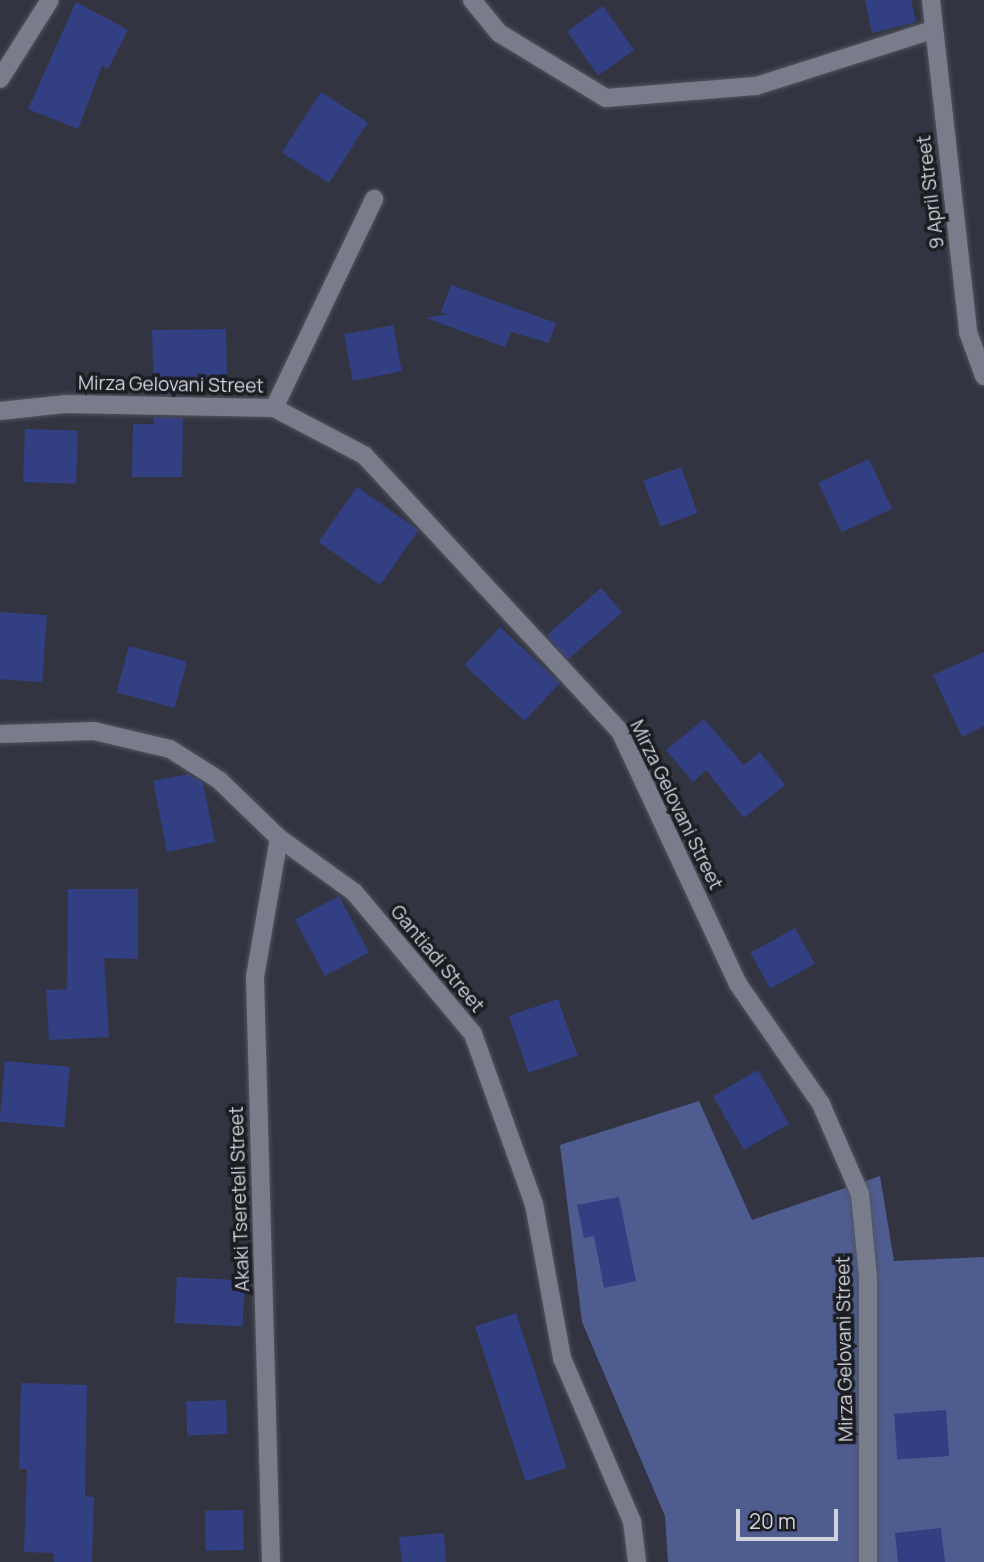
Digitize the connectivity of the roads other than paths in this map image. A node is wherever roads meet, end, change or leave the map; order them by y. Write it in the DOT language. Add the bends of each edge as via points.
graph roads {
  1 [pos="50,0"];
  2 [pos="472,0"];
  3 [pos="931,0"];
  4 [pos="933,30"];
  5 [pos="0,79"];
  6 [pos="374,199"];
  7 [pos="984,376"];
  8 [pos="274,408"];
  9 [pos="0,411"];
  10 [pos="0,734"];
  11 [pos="279,838"];
  12 [pos="271,1562"];
  13 [pos="637,1562"];
  14 [pos="868,1562"];
  1 -- 5 [label="street"];
  2 -- 4 [label="street" via="499,33 606,98 756,86"];
  3 -- 4 [label="street, 9 April Street"];
  4 -- 7 [label="street, 9 April Street" via="968,332"];
  6 -- 8 [label="street"];
  8 -- 9 [label="street, Mirza Gelovani Street" via="65,404"];
  8 -- 14 [label="street, Mirza Gelovani Street" via="364,455 620,731 738,984 821,1104 860,1194 868,1277"];
  10 -- 11 [label="street, Gantiadi Street" via="94,731 170,749 219,780"];
  11 -- 12 [label="street, Akaki Tsereteli Street" via="255,977"];
  11 -- 13 [label="street, Gantiadi Street" via="354,892 473,1034 534,1204 562,1358 632,1521"];
}
